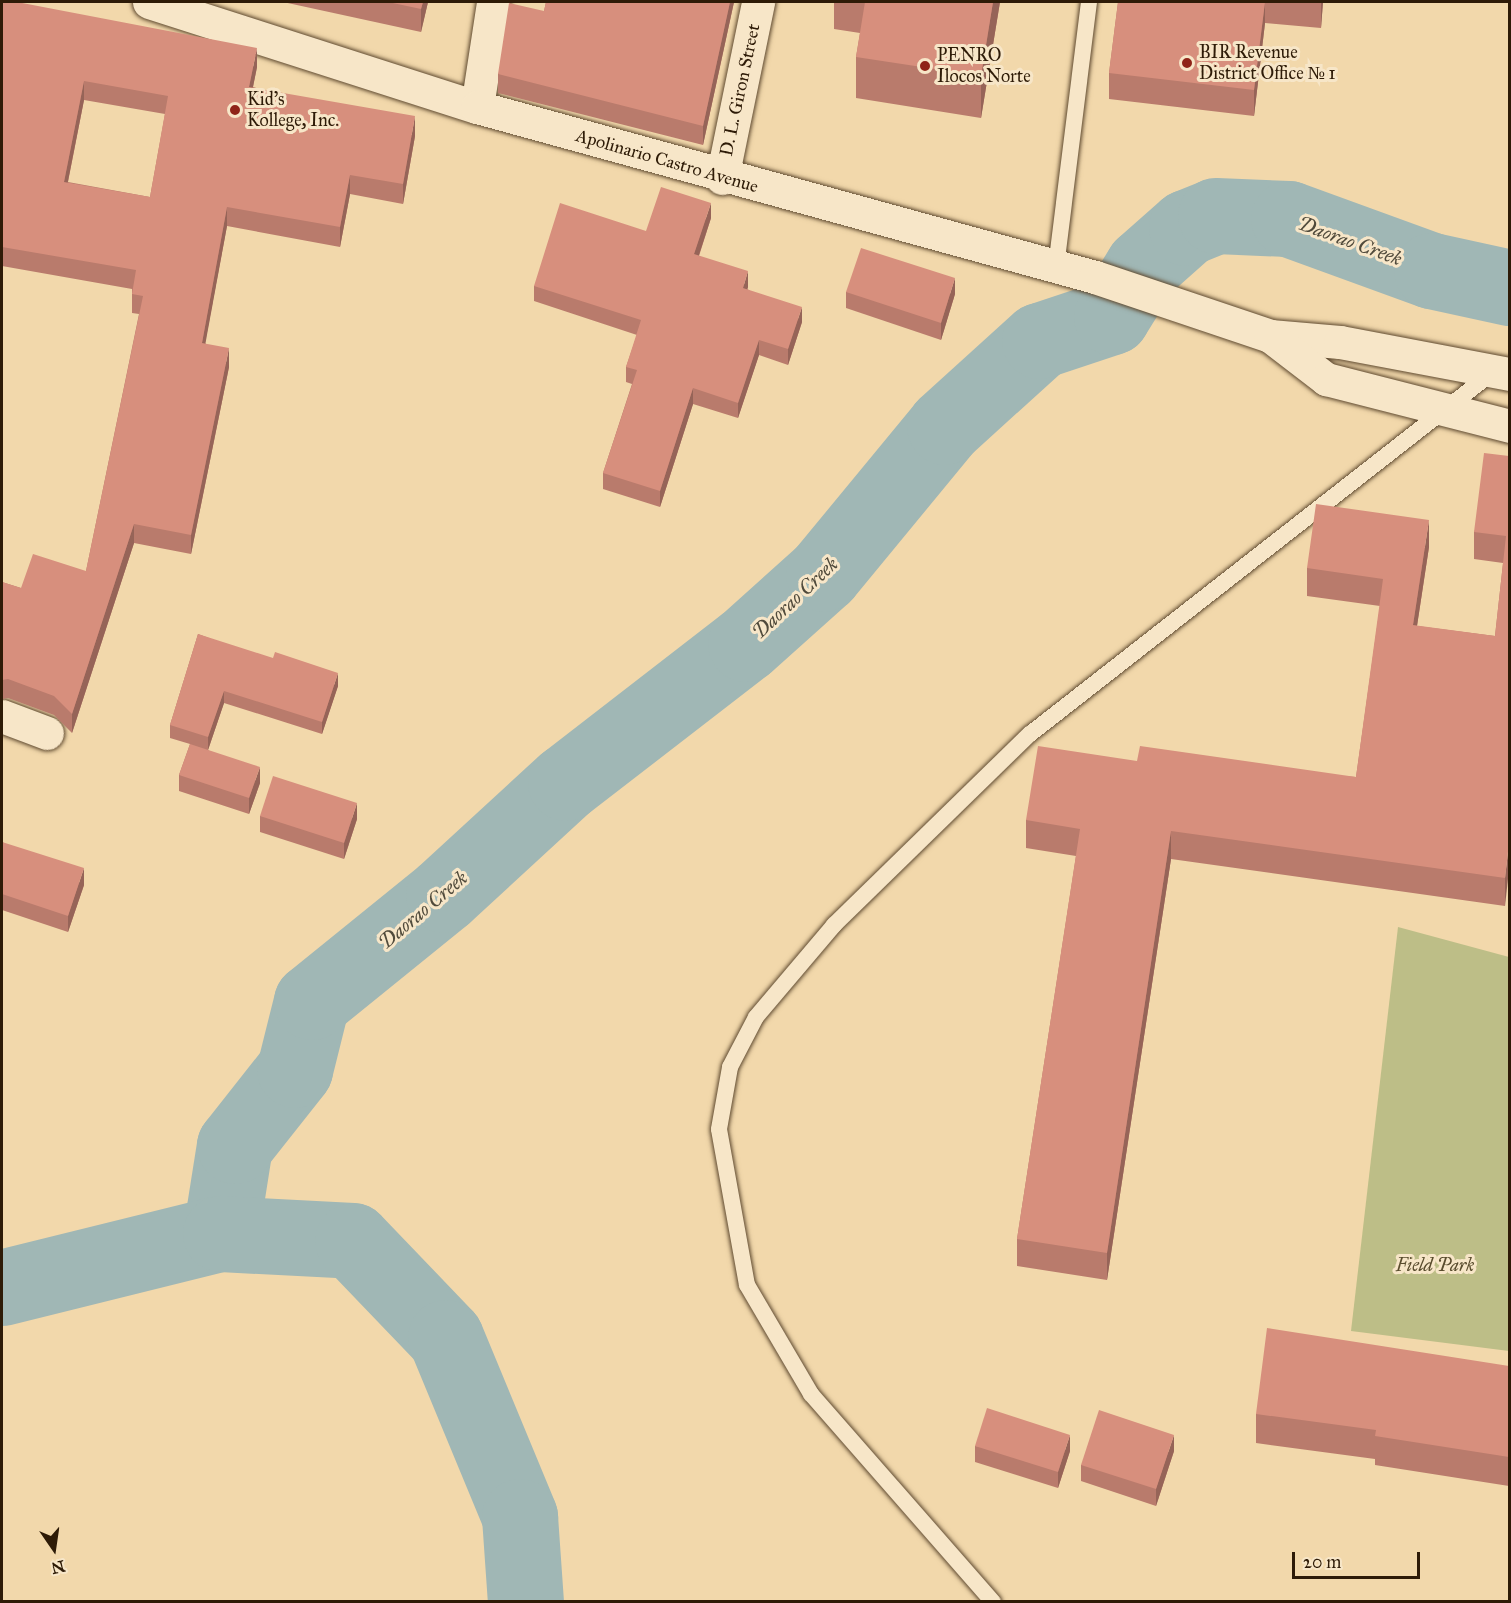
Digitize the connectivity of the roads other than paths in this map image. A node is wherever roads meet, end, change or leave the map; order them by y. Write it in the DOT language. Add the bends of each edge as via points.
graph roads {
  1 [pos="149,2"];
  2 [pos="493,2"];
  3 [pos="758,2"];
  4 [pos="1089,2"];
  5 [pos="477,107"];
  6 [pos="722,178"];
  7 [pos="1056,267"];
  8 [pos="1270,336"];
  9 [pos="1502,372"];
  10 [pos="1444,411"];
  11 [pos="1509,426"];
  12 [pos="2,716"];
  13 [pos="47,733"];
  14 [pos="993,1602"];
  1 -- 5 [label="main road, Apolinario Castro Avenue"];
  2 -- 5 [label="main road"];
  3 -- 6 [label="main road, D. L. Giron Street"];
  4 -- 7 [label="lane"];
  5 -- 6 [label="main road, Apolinario Castro Avenue"];
  6 -- 7 [label="main road, Apolinario Castro Avenue"];
  7 -- 8 [label="main road, Apolinario Castro Avenue" via="1190,307"];
  8 -- 9 [label="main road" via="1340,342"];
  8 -- 10 [label="main road" via="1326,379"];
  9 -- 10 [label="lane"];
  10 -- 11 [label="main road"];
  10 -- 14 [label="lane" via="1030,734 834,925 756,1017 730,1067 719,1129 747,1285 811,1394"];
  12 -- 13 [label="main road"];
}
